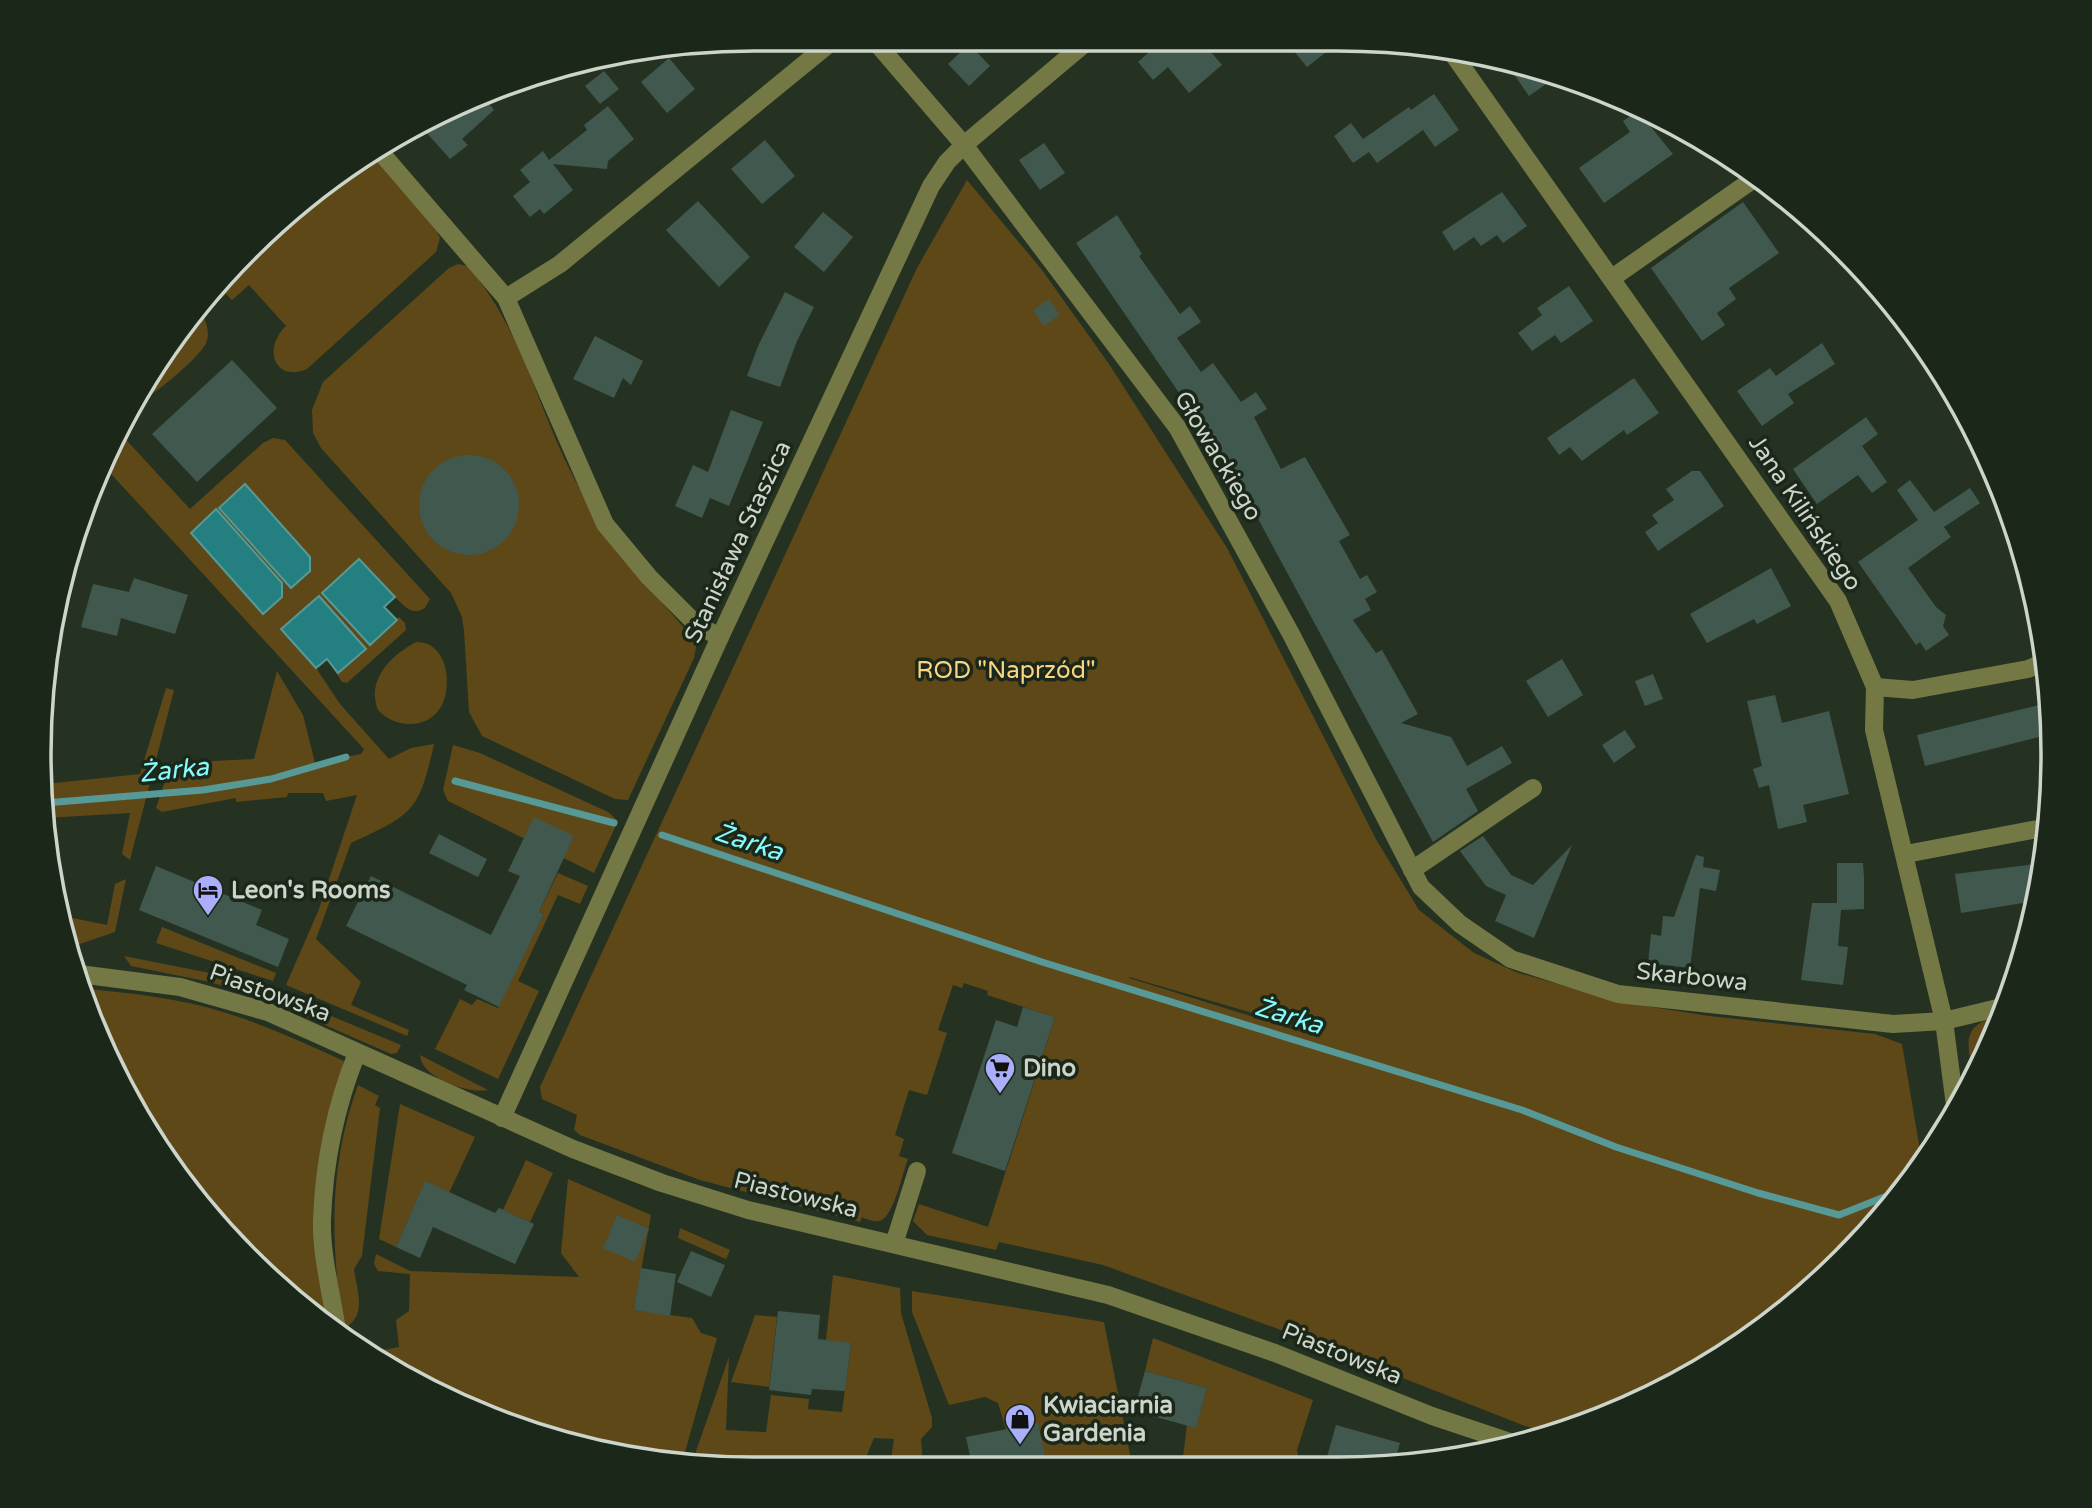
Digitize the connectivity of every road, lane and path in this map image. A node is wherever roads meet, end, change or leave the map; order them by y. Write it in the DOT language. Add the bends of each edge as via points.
graph roads {
  1 [pos="819,51"];
  2 [pos="884,51"];
  3 [pos="1075,51"];
  4 [pos="1458,61"];
  5 [pos="964,145"];
  6 [pos="384,156"];
  7 [pos="1748,183"];
  8 [pos="1612,278"];
  9 [pos="506,298"];
  10 [pos="720,637"];
  11 [pos="2035,666"];
  12 [pos="1875,687"];
  13 [pos="1533,788"];
  14 [pos="2037,829"];
  15 [pos="1906,855"];
  16 [pos="1412,870"];
  17 [pos="87,975"];
  18 [pos="1993,1009"];
  19 [pos="1944,1021"];
  20 [pos="357,1053"];
  21 [pos="1954,1094"];
  22 [pos="502,1118"];
  23 [pos="917,1171"];
  24 [pos="894,1244"];
  25 [pos="335,1319"];
  26 [pos="1483,1433"];
  27 [pos="1499,1438"];
  28 [pos="1480,1443"];
  1 -- 9 [label="street" via="560,264"];
  2 -- 5 [label="street, Głowackiego"];
  3 -- 5 [label="street, Stanisława Staszica"];
  4 -- 8 [label="street, Jana Kilińskiego"];
  5 -- 10 [label="street, Stanisława Staszica" via="931,186"];
  5 -- 16 [label="street, Głowackiego" via="1177,427 1291,634"];
  6 -- 9 [label="street"];
  7 -- 8 [label="street"];
  8 -- 12 [label="street, Jana Kilińskiego" via="1838,601"];
  9 -- 10 [label="street" via="605,524 697,625"];
  10 -- 22 [label="street, Stanisława Staszica"];
  11 -- 12 [label="street" via="1913,690"];
  12 -- 15 [label="street, Jana Kilińskiego" via="1874,730"];
  13 -- 16 [label="street"];
  14 -- 15 [label="street"];
  15 -- 19 [label="street, Jana Kilińskiego"];
  16 -- 19 [label="street, Skarbowa" via="1421,887 1486,944 1511,959 1618,994 1893,1024"];
  17 -- 20 [label="street, Piastowska" via="225,999"];
  18 -- 19 [label="street, Skarbowa"];
  19 -- 21 [label="street, Jana Kilińskiego"];
  20 -- 22 [label="street, Piastowska"];
  20 -- 25 [label="street" via="339,1104 322,1222"];
  22 -- 24 [label="street, Piastowska" via="662,1183 748,1210"];
  23 -- 24 [label="street"];
  24 -- 26 [label="street, Piastowska" via="1108,1295"];
  26 -- 27 [label="street, Piastowska"];
  26 -- 28 [label="street"];
}
